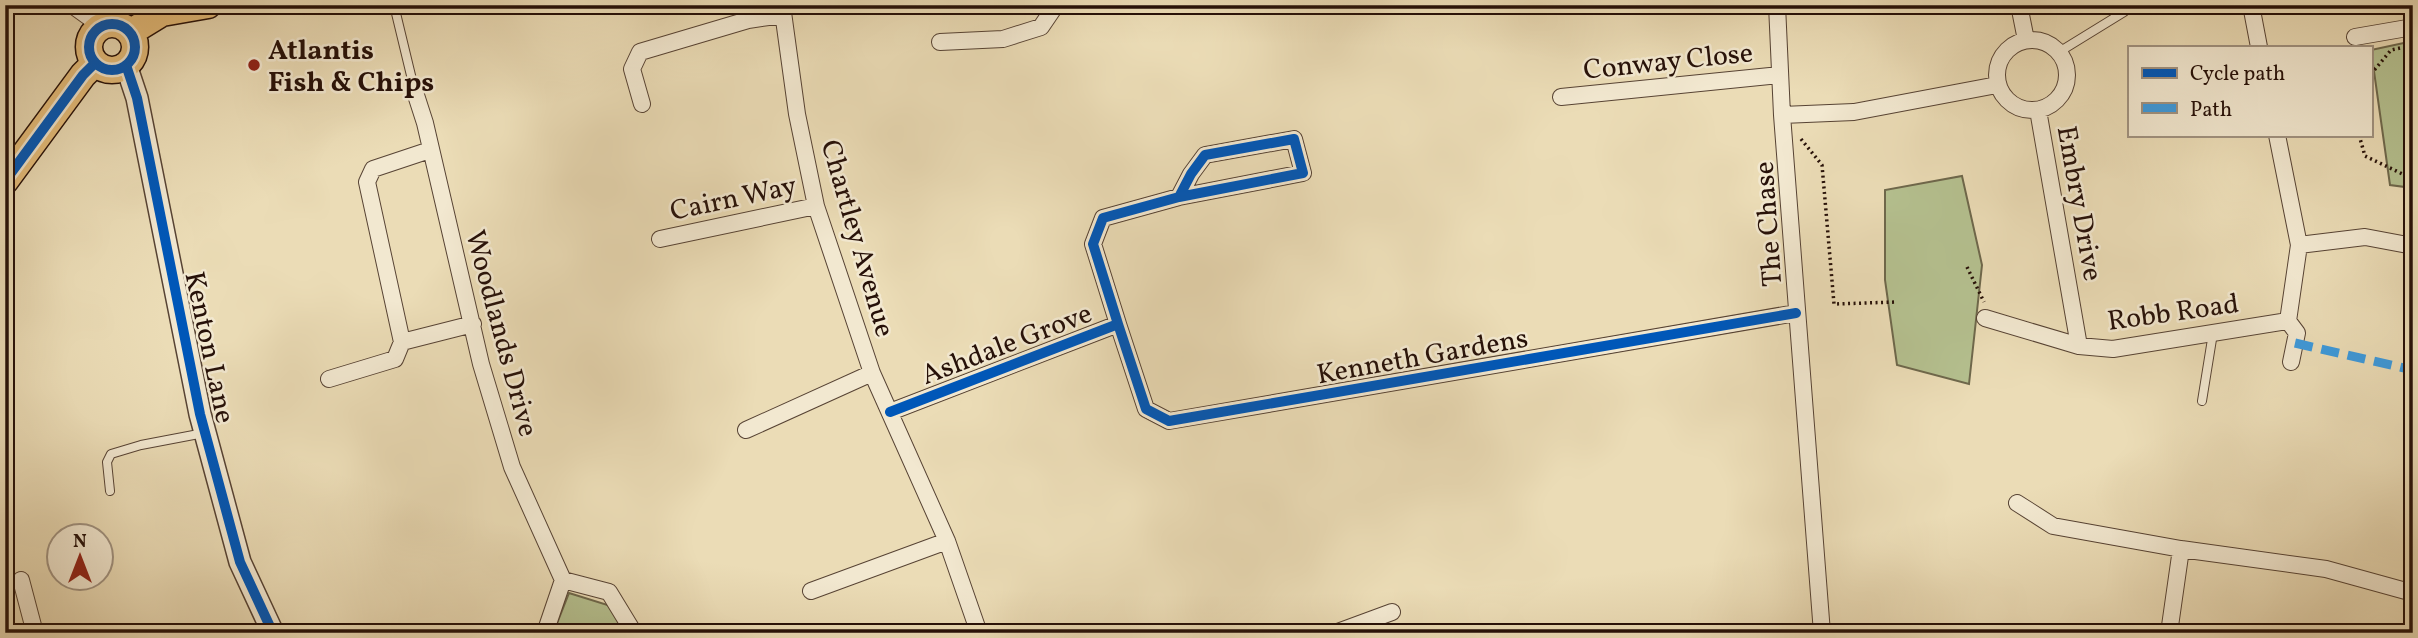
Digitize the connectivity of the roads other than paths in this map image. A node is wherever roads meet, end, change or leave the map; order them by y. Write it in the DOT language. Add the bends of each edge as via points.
graph roads {
  1 [pos="72,5"];
  2 [pos="208,5"];
  3 [pos="394,5"];
  4 [pos="1056,5"];
  5 [pos="1777,5"];
  6 [pos="2019,5"];
  7 [pos="2129,5"];
  8 [pos="2251,5"];
  9 [pos="782,10"];
  10 [pos="101,26"];
  11 [pos="2413,27"];
  12 [pos="131,32"];
  13 [pos="2355,37"];
  14 [pos="2026,40"];
  15 [pos="940,42"];
  16 [pos="2259,46"];
  17 [pos="2059,52"];
  18 [pos="95,63"];
  19 [pos="126,65"];
  20 [pos="1780,75"];
  21 [pos="1997,85"];
  22 [pos="415,92"];
  23 [pos="1561,97"];
  24 [pos="642,104"];
  25 [pos="2038,110"];
  26 [pos="1782,115"];
  27 [pos="2277,136"];
  28 [pos="430,150"];
  29 [pos="5,181"];
  30 [pos="1179,197"];
  31 [pos="816,206"];
  32 [pos="660,239"];
  33 [pos="2299,245"];
  34 [pos="2413,246"];
  35 [pos="1796,313"];
  36 [pos="1988,319"];
  37 [pos="2288,321"];
  38 [pos="472,324"];
  39 [pos="1118,324"];
  40 [pos="2213,333"];
  41 [pos="401,342"];
  42 [pos="2079,346"];
  43 [pos="2291,362"];
  44 [pos="872,373"];
  45 [pos="329,379"];
  46 [pos="2202,401"];
  47 [pos="890,412"];
  48 [pos="746,430"];
  49 [pos="206,433"];
  50 [pos="110,491"];
  51 [pos="2017,503"];
  52 [pos="947,541"];
  53 [pos="2181,549"];
  54 [pos="21,580"];
  55 [pos="563,580"];
  56 [pos="811,591"];
  57 [pos="2413,593"];
  58 [pos="1392,612"];
  59 [pos="34,633"];
  60 [pos="273,633"];
  61 [pos="551,633"];
  62 [pos="634,633"];
  63 [pos="979,633"];
  64 [pos="1335,633"];
  65 [pos="1822,633"];
  66 [pos="2169,633"];
  1 -- 10 [label="street"];
  2 -- 12 [label="main road" via="162,13"];
  3 -- 22 [label="lane"];
  4 -- 15 [label="street" via="1041,27 1003,39"];
  5 -- 20 [label="street, The Chase"];
  6 -- 14 [label="street"];
  7 -- 17 [label="lane"];
  8 -- 16 [label="street"];
  9 -- 24 [label="street" via="640,52 632,69"];
  9 -- 31 [label="street, Chartley Avenue"];
  10 -- 12 [label="main road" via="118,24"];
  10 -- 18 [label="main road" via="89,47"];
  11 -- 13 [label="street"];
  12 -- 19 [label="main road" via="135,49"];
  14 -- 17 [label="street" via="2050,44"];
  14 -- 21 [label="street" via="2008,48 2000,58"];
  17 -- 25 [label="street" via="2066,66 2064,91"];
  18 -- 19 [label="main road" via="115,70"];
  18 -- 29 [label="main road"];
  19 -- 49 [label="street, Kenton Lane"];
  20 -- 23 [label="street, Conway Close"];
  20 -- 26 [label="street, The Chase"];
  21 -- 25 [label="street" via="2014,106"];
  21 -- 26 [label="street" via="1854,112"];
  22 -- 28 [label="street, Woodlands Drive"];
  25 -- 42 [label="street, Embry Drive"];
  26 -- 35 [label="street, The Chase"];
  27 -- 33 [label="street"];
  28 -- 38 [label="street, Woodlands Drive"];
  28 -- 41 [label="street" via="373,169 367,182"];
  30 -- 30 [label="street, Ashdale Grove" via="1303,173 1294,139 1205,155"];
  30 -- 39 [label="street, Ashdale Grove" via="1103,218 1093,244"];
  31 -- 32 [label="street, Cairn Way"];
  31 -- 44 [label="street, Chartley Avenue"];
  33 -- 34 [label="street" via="2365,237"];
  33 -- 37 [label="street"];
  35 -- 39 [label="street, Kenneth Gardens" via="1169,421 1146,409"];
  35 -- 65 [label="street, The Chase"];
  36 -- 42 [label="street, Robb Road"];
  37 -- 40 [label="street, Robb Road"];
  37 -- 43 [label="street" via="2297,333"];
  38 -- 41 [label="street"];
  38 -- 55 [label="street, Woodlands Drive" via="512,467"];
  39 -- 47 [label="street, Ashdale Grove"];
  40 -- 42 [label="street, Robb Road" via="2113,349"];
  40 -- 46 [label="lane"];
  41 -- 45 [label="street" via="395,359"];
  44 -- 47 [label="street, Chartley Avenue"];
  44 -- 48 [label="street"];
  47 -- 52 [label="street, Chartley Avenue"];
  49 -- 50 [label="lane" via="111,454 107,462"];
  49 -- 60 [label="street, Kenton Lane" via="240,562"];
  51 -- 53 [label="street" via="2053,526"];
  52 -- 56 [label="street"];
  52 -- 63 [label="street, Chartley Avenue"];
  53 -- 57 [label="street" via="2326,569"];
  53 -- 66 [label="street"];
  54 -- 59 [label="street"];
  55 -- 61 [label="street" via="547,627"];
  55 -- 62 [label="street" via="609,592"];
  58 -- 64 [label="street"];
}
